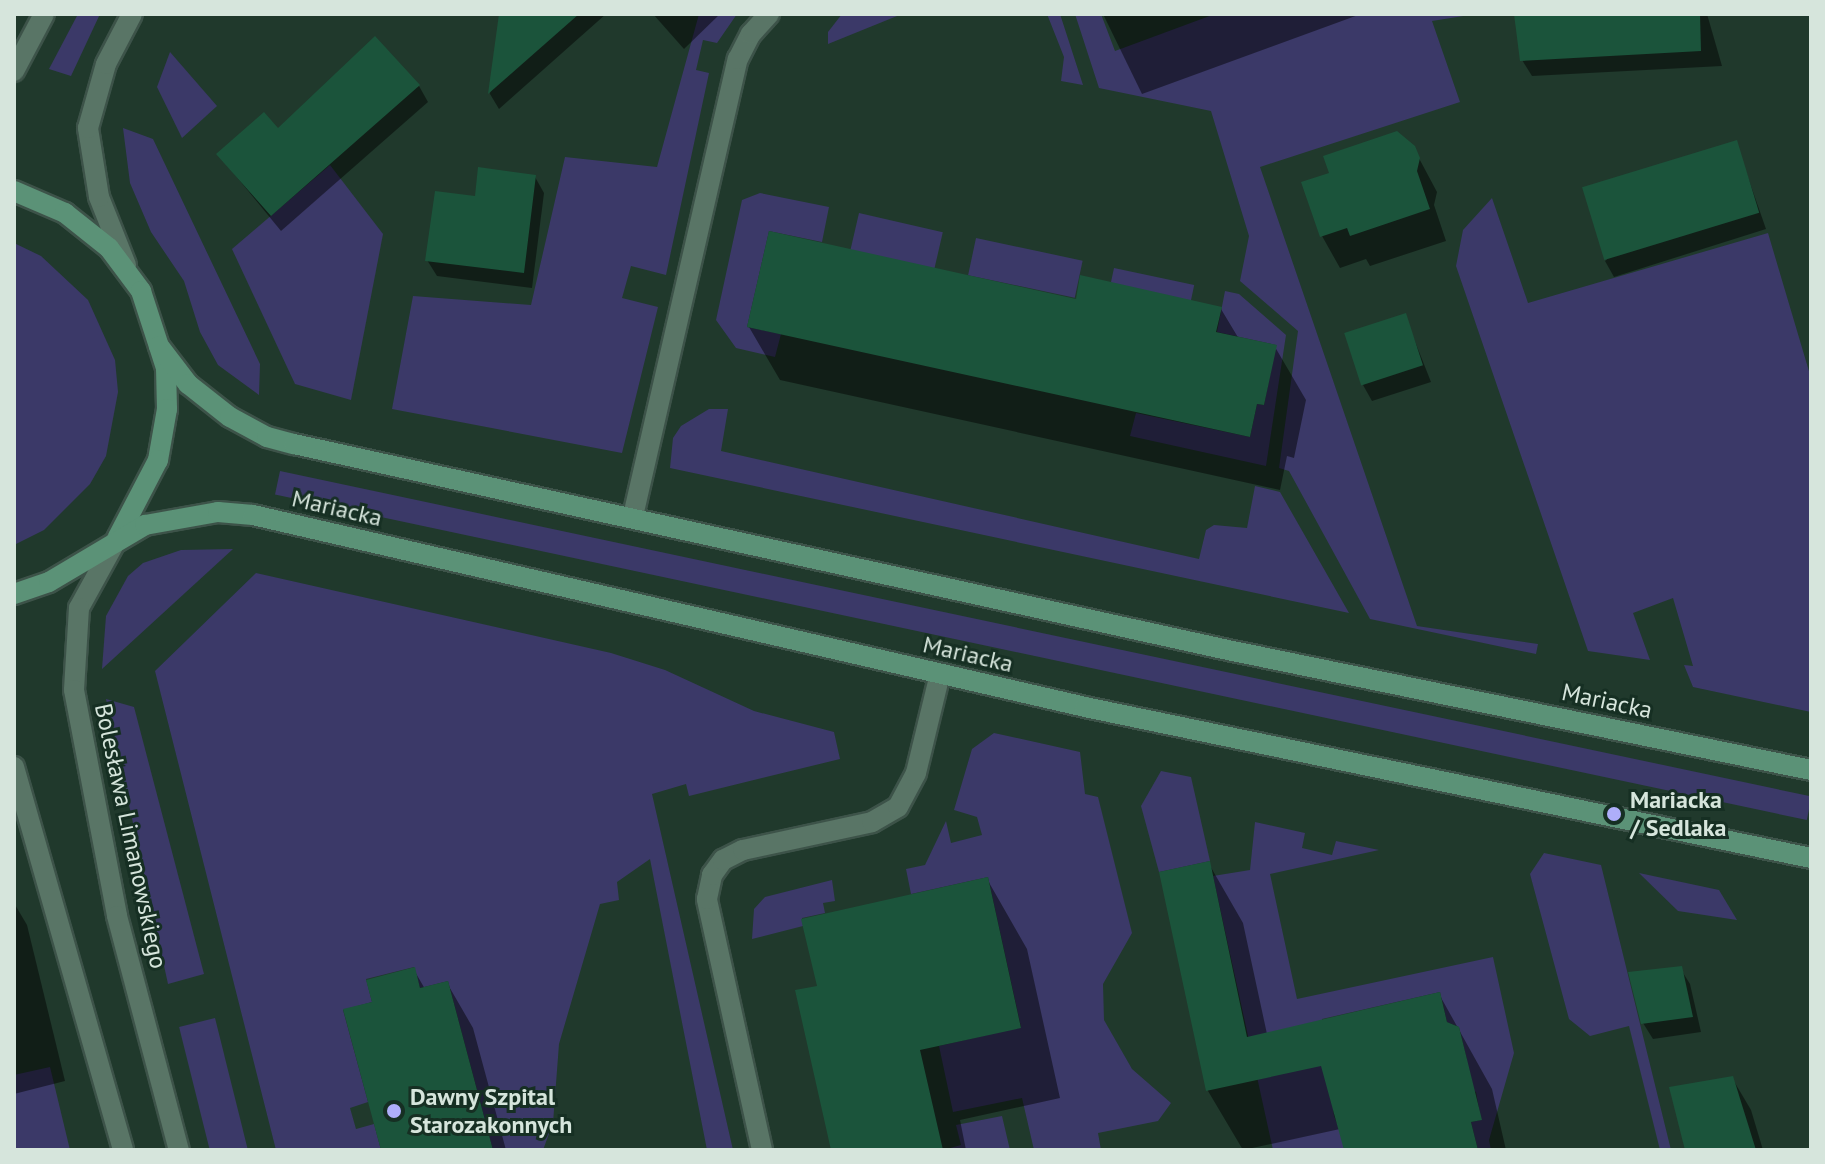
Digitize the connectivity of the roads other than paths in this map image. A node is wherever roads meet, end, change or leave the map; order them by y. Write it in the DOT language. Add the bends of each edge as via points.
graph roads {
  1 [pos="44,14"];
  2 [pos="132,14"];
  3 [pos="769,14"];
  4 [pos="14,71"];
  5 [pos="14,191"];
  6 [pos="127,269"];
  7 [pos="159,346"];
  8 [pos="633,516"];
  9 [pos="118,537"];
  10 [pos="14,594"];
  11 [pos="940,674"];
  12 [pos="14,767"];
  13 [pos="1811,770"];
  14 [pos="1811,858"];
  15 [pos="123,1150"];
  16 [pos="179,1150"];
  17 [pos="762,1150"];
  1 -- 4 [label="street"];
  2 -- 6 [label="street" via="106,64 88,128 99,197"];
  3 -- 8 [label="street" via="738,59"];
  5 -- 6 [label="main road" via="88,229"];
  6 -- 7 [label="main road"];
  7 -- 8 [label="main road, Mariacka" via="188,384 267,437"];
  7 -- 9 [label="main road" via="168,379 164,439 149,483"];
  8 -- 13 [label="main road, Mariacka" via="1228,650"];
  9 -- 10 [label="main road" via="49,582"];
  9 -- 11 [label="main road, Mariacka" via="186,515 253,515"];
  9 -- 16 [label="street, Bolesława Limanowskiego" via="79,608 74,690 117,916"];
  11 -- 14 [label="main road, Mariacka"];
  11 -- 17 [label="street" via="916,773 898,807 872,822 743,850 723,860 712,875 707,899"];
  12 -- 15 [label="street"];
}
